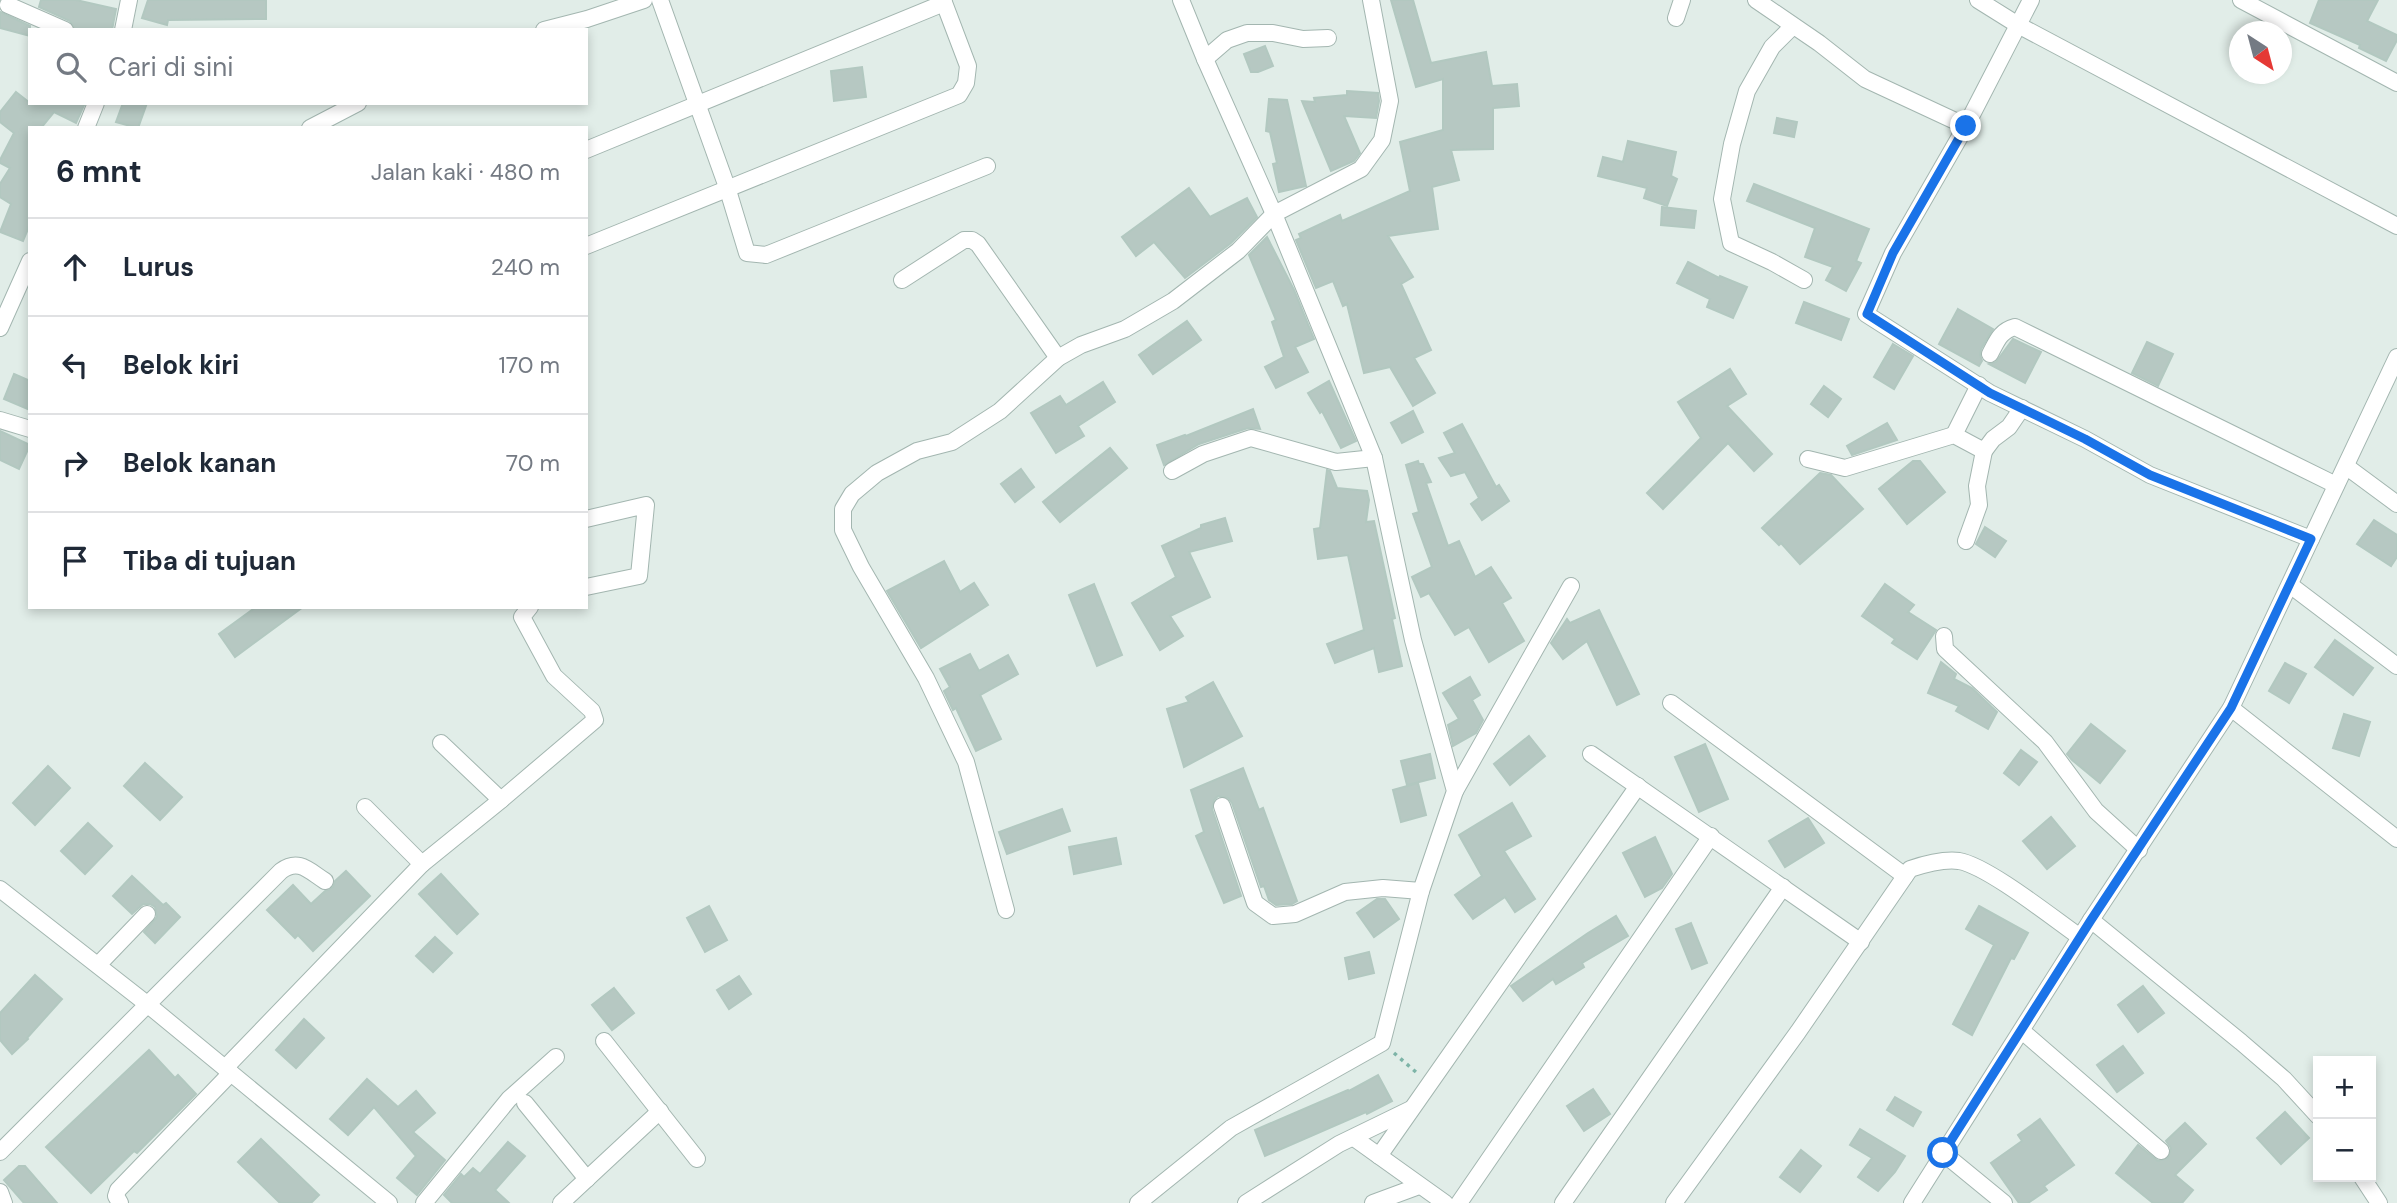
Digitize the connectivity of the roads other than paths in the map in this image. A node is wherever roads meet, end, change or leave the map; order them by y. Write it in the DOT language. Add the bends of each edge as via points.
graph roads {
  1 [pos="129,0"];
  2 [pos="644,0"];
  3 [pos="660,0"];
  4 [pos="1181,0"];
  5 [pos="1371,0"];
  6 [pos="1682,0"];
  7 [pos="1756,0"];
  8 [pos="1978,0"];
  9 [pos="2031,0"];
  10 [pos="2241,0"];
  11 [pos="943,2"];
  12 [pos="8,5"];
  13 [pos="1676,18"];
  14 [pos="2018,25"];
  15 [pos="1793,26"];
  16 [pos="60,28"];
  17 [pos="123,28"];
  18 [pos="552,28"];
  19 [pos="1328,38"];
  20 [pos="1205,60"];
  21 [pos="2397,83"];
  22 [pos="95,105"];
  23 [pos="354,105"];
  24 [pos="696,105"];
  25 [pos="87,126"];
  26 [pos="314,126"];
  27 [pos="1966,126"];
  28 [pos="588,149"];
  29 [pos="987,166"];
  30 [pos="727,187"];
  31 [pos="1273,214"];
  32 [pos="2397,226"];
  33 [pos="588,245"];
  34 [pos="28,265"];
  35 [pos="902,280"];
  36 [pos="1804,280"];
  37 [pos="0,328"];
  38 [pos="1990,354"];
  39 [pos="2397,357"];
  40 [pos="1058,358"];
  41 [pos="1979,386"];
  42 [pos="2022,408"];
  43 [pos="0,420"];
  44 [pos="28,428"];
  45 [pos="1954,435"];
  46 [pos="1984,451"];
  47 [pos="1374,458"];
  48 [pos="1808,459"];
  49 [pos="2347,467"];
  50 [pos="1171,471"];
  51 [pos="2336,485"];
  52 [pos="2397,504"];
  53 [pos="588,519"];
  54 [pos="2311,539"];
  55 [pos="1966,541"];
  56 [pos="2290,585"];
  57 [pos="1571,586"];
  58 [pos="588,587"];
  59 [pos="528,609"];
  60 [pos="1944,636"];
  61 [pos="2397,666"];
  62 [pos="1671,704"];
  63 [pos="2231,708"];
  64 [pos="440,743"];
  65 [pos="1591,754"];
  66 [pos="1638,786"];
  67 [pos="1455,791"];
  68 [pos="501,800"];
  69 [pos="1222,806"];
  70 [pos="366,807"];
  71 [pos="1710,836"];
  72 [pos="2397,839"];
  73 [pos="2139,850"];
  74 [pos="422,864"];
  75 [pos="1905,876"];
  76 [pos="325,881"];
  77 [pos="1783,887"];
  78 [pos="0,889"];
  79 [pos="1421,891"];
  80 [pos="1006,910"];
  81 [pos="147,914"];
  82 [pos="2091,920"];
  83 [pos="2080,937"];
  84 [pos="1861,942"];
  85 [pos="97,965"];
  86 [pos="147,1004"];
  87 [pos="2022,1031"];
  88 [pos="604,1041"];
  89 [pos="556,1056"];
  90 [pos="228,1070"];
  91 [pos="524,1103"];
  92 [pos="1411,1109"];
  93 [pos="660,1111"];
  94 [pos="2313,1111"];
  95 [pos="1354,1138"];
  96 [pos="2161,1151"];
  97 [pos="0,1152"];
  98 [pos="1943,1153"];
  99 [pos="1379,1156"];
  100 [pos="697,1159"];
  101 [pos="587,1179"];
  102 [pos="2365,1182"];
  103 [pos="1419,1186"];
  104 [pos="0,1192"];
  105 [pos="4,1203"];
  106 [pos="120,1203"];
  107 [pos="389,1203"];
  108 [pos="424,1203"];
  109 [pos="561,1203"];
  110 [pos="1138,1203"];
  111 [pos="1246,1203"];
  112 [pos="1373,1203"];
  113 [pos="1445,1203"];
  114 [pos="1460,1203"];
  115 [pos="1563,1203"];
  116 [pos="1674,1203"];
  117 [pos="1912,1203"];
  118 [pos="2004,1203"];
  119 [pos="2379,1203"];
  1 -- 17 [label="street"];
  2 -- 18 [label="street"];
  3 -- 24 [label="street"];
  4 -- 20 [label="street"];
  5 -- 31 [label="street" via="1390,101 1382,140 1361,169"];
  6 -- 13 [label="street"];
  7 -- 15 [label="street"];
  8 -- 14 [label="street"];
  9 -- 14 [label="street"];
  10 -- 21 [label="street"];
  11 -- 24 [label="street"];
  11 -- 30 [label="street" via="968,66 959,95"];
  12 -- 16 [label="street"];
  14 -- 27 [label="street"];
  14 -- 32 [label="street"];
  15 -- 27 [label="street" via="1865,79"];
  15 -- 36 [label="street" via="1772,47 1748,91 1722,199 1731,243"];
  19 -- 20 [label="street" via="1247,33 1227,40"];
  20 -- 31 [label="street"];
  22 -- 25 [label="street"];
  23 -- 26 [label="street"];
  24 -- 28 [label="street"];
  24 -- 30 [label="street"];
  27 -- 41 [label="street" via="1893,253 1867,314"];
  29 -- 30 [label="street" via="766,255 747,253"];
  30 -- 33 [label="street"];
  31 -- 40 [label="street" via="1238,251 1173,302"];
  31 -- 47 [label="street"];
  34 -- 37 [label="street"];
  35 -- 40 [label="street" via="964,240 972,240"];
  38 -- 51 [label="street" via="2000,335 2015,327"];
  39 -- 49 [label="street"];
  40 -- 80 [label="street" via="1000,411 952,442 917,451 877,472 852,494 843,509 843,530 926,678 966,762"];
  41 -- 42 [label="street"];
  41 -- 45 [label="street"];
  42 -- 46 [label="street"];
  42 -- 54 [label="street" via="2150,475"];
  43 -- 44 [label="street"];
  45 -- 46 [label="street"];
  45 -- 48 [label="street" via="1845,468"];
  46 -- 55 [label="street" via="1979,505"];
  47 -- 50 [label="street" via="1336,463 1251,438 1203,454"];
  47 -- 67 [label="street" via="1413,640"];
  49 -- 51 [label="street"];
  49 -- 52 [label="street"];
  51 -- 54 [label="street"];
  53 -- 58 [label="street" via="646,505 639,576"];
  54 -- 56 [label="street"];
  56 -- 61 [label="street"];
  56 -- 63 [label="street"];
  57 -- 67 [label="street"];
  59 -- 68 [label="street" via="522,617 554,676 592,711 595,720"];
  60 -- 73 [label="street" via="1945,649 2045,742 2096,811"];
  62 -- 75 [label="street"];
  63 -- 72 [label="street"];
  63 -- 73 [label="street"];
  64 -- 68 [label="street"];
  65 -- 66 [label="street"];
  66 -- 71 [label="street"];
  66 -- 92 [label="street"];
  67 -- 79 [label="street"];
  68 -- 74 [label="street"];
  69 -- 79 [label="street" via="1255,903 1273,916 1295,914 1345,892"];
  70 -- 74 [label="street"];
  71 -- 77 [label="street"];
  71 -- 114 [label="street"];
  73 -- 82 [label="street"];
  74 -- 90 [label="street"];
  75 -- 83 [label="street" via="1910,869 1931,863 1970,864"];
  75 -- 84 [label="street"];
  76 -- 86 [label="street" via="298,864 289,865"];
  77 -- 84 [label="street"];
  77 -- 115 [label="street"];
  78 -- 85 [label="street"];
  79 -- 110 [label="street" via="1382,1042 1231,1128"];
  81 -- 85 [label="street"];
  82 -- 83 [label="street"];
  82 -- 94 [label="street" via="2241,1042"];
  83 -- 87 [label="street"];
  84 -- 116 [label="street"];
  85 -- 86 [label="street"];
  86 -- 90 [label="street"];
  86 -- 97 [label="street"];
  87 -- 96 [label="street"];
  87 -- 98 [label="street"];
  88 -- 93 [label="street"];
  89 -- 108 [label="street" via="509,1099"];
  90 -- 106 [label="street" via="118,1191"];
  90 -- 107 [label="street"];
  91 -- 101 [label="street"];
  92 -- 95 [label="street"];
  92 -- 99 [label="street"];
  93 -- 100 [label="street"];
  93 -- 101 [label="street"];
  95 -- 99 [label="street"];
  95 -- 111 [label="street"];
  98 -- 117 [label="street"];
  98 -- 118 [label="street"];
  99 -- 103 [label="street"];
  101 -- 109 [label="street"];
  102 -- 119 [label="street"];
  103 -- 112 [label="street"];
  103 -- 113 [label="street"];
  104 -- 105 [label="street"];
}
